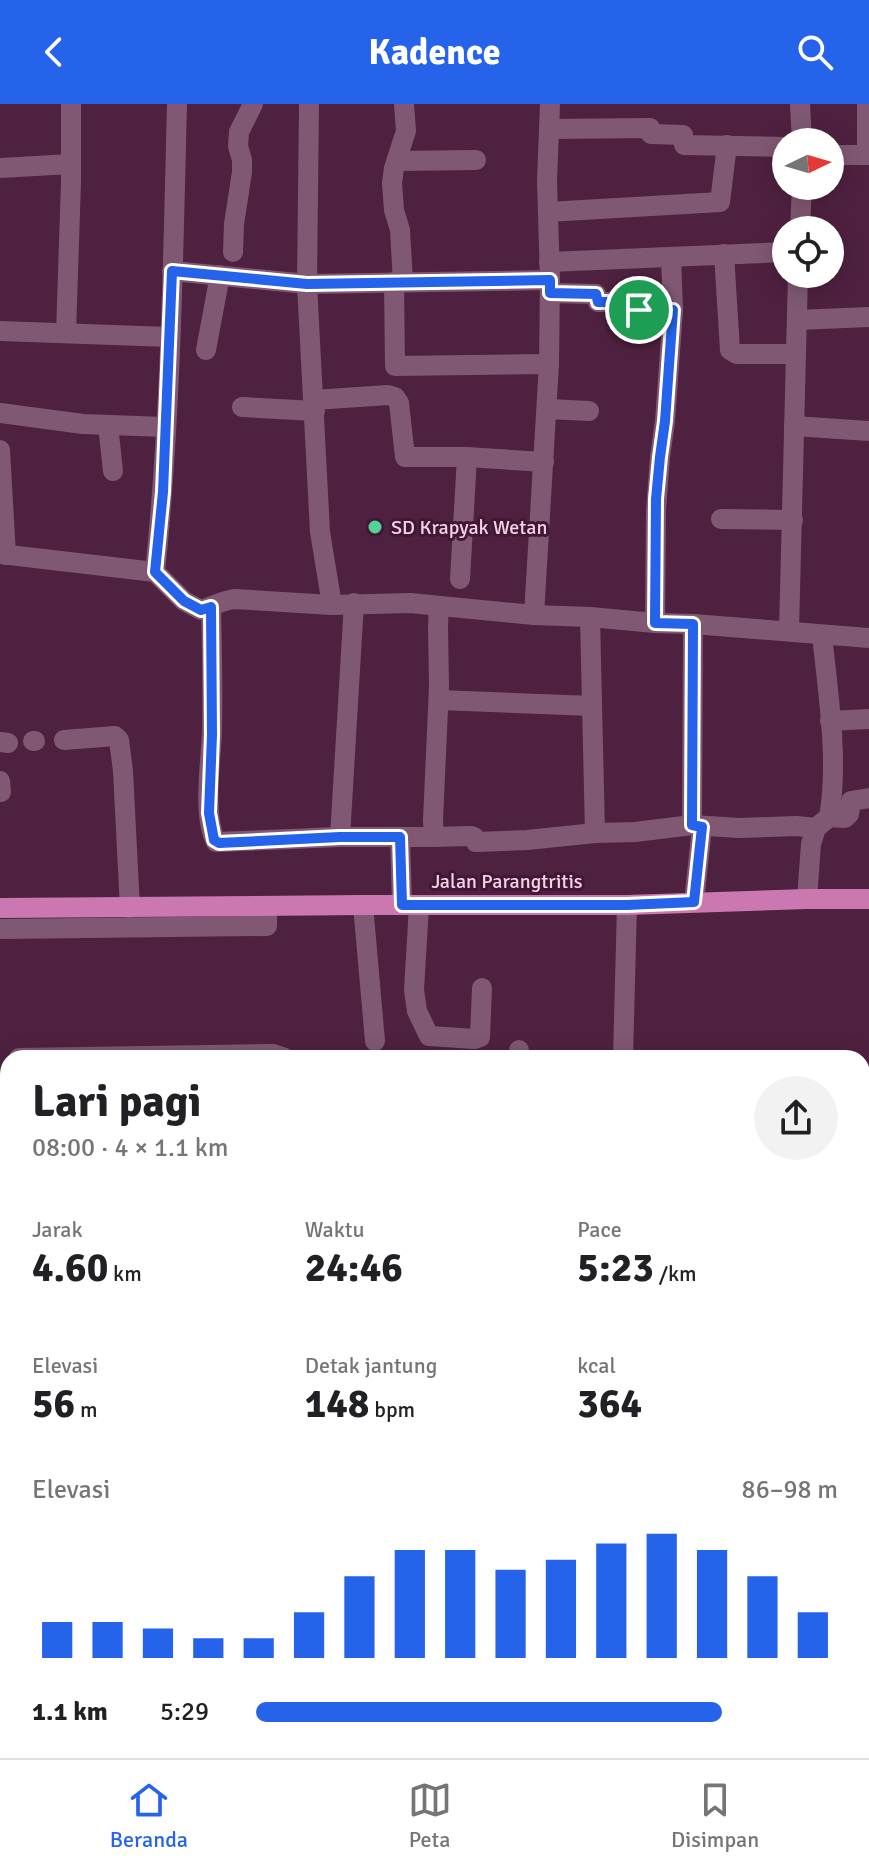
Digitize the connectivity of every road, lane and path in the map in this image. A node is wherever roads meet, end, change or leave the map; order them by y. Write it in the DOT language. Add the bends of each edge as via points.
graph roads {
  1 [pos="71,104"];
  2 [pos="177,104"];
  3 [pos="253,104"];
  4 [pos="309,104"];
  5 [pos="404,104"];
  6 [pos="550,104"];
  7 [pos="800,104"];
  8 [pos="867,104"];
  9 [pos="801,128"];
  10 [pos="549,129"];
  11 [pos="727,145"];
  12 [pos="772,147"];
  13 [pos="844,155"];
  14 [pos="868,155"];
  15 [pos="476,160"];
  16 [pos="397,161"];
  17 [pos="71,164"];
  18 [pos="0,168"];
  19 [pos="548,212"];
  20 [pos="233,252"];
  21 [pos="772,252"];
  22 [pos="724,254"];
  23 [pos="671,257"];
  24 [pos="172,271"];
  25 [pos="220,275"];
  26 [pos="550,278"];
  27 [pos="398,282"];
  28 [pos="307,284"];
  29 [pos="798,288"];
  30 [pos="673,310"];
  31 [pos="869,317"];
  32 [pos="797,320"];
  33 [pos="0,331"];
  34 [pos="66,333"];
  35 [pos="170,337"];
  36 [pos="206,350"];
  37 [pos="795,354"];
  38 [pos="549,364"];
  39 [pos="314,405"];
  40 [pos="242,407"];
  41 [pos="548,409"];
  42 [pos="589,411"];
  43 [pos="0,413"];
  44 [pos="108,425"];
  45 [pos="794,426"];
  46 [pos="165,427"];
  47 [pos="869,431"];
  48 [pos="0,450"];
  49 [pos="467,457"];
  50 [pos="544,462"];
  51 [pos="113,471"];
  52 [pos="721,519"];
  53 [pos="793,520"];
  54 [pos="3,554"];
  55 [pos="155,572"];
  56 [pos="460,579"];
  57 [pos="354,603"];
  58 [pos="332,605"];
  59 [pos="439,606"];
  60 [pos="211,607"];
  61 [pos="534,615"];
  62 [pos="590,617"];
  63 [pos="655,623"];
  64 [pos="693,624"];
  65 [pos="789,631"];
  66 [pos="822,635"];
  67 [pos="869,638"];
  68 [pos="439,700"];
  69 [pos="592,706"];
  70 [pos="869,719"];
  71 [pos="830,721"];
  72 [pos="64,740"];
  73 [pos="0,781"];
  74 [pos="1,792"];
  75 [pos="869,798"];
  76 [pos="822,823"];
  77 [pos="697,826"];
  78 [pos="595,833"];
  79 [pos="340,837"];
  80 [pos="400,837"];
  81 [pos="434,837"];
  82 [pos="807,899"];
  83 [pos="869,899"];
  84 [pos="694,902"];
  85 [pos="363,905"];
  86 [pos="411,905"];
  87 [pos="627,905"];
  88 [pos="267,907"];
  89 [pos="0,908"];
  90 [pos="130,908"];
  91 [pos="0,929"];
  92 [pos="482,988"];
  93 [pos="375,1041"];
  94 [pos="623,1050"];
  1 -- 17 [label="street"];
  2 -- 24 [label="street"];
  3 -- 20 [label="street" via="239,132 242,172"];
  4 -- 28 [label="street"];
  5 -- 16 [label="street" via="406,131"];
  6 -- 10 [label="street"];
  7 -- 9 [label="street"];
  8 -- 14 [label="street"];
  10 -- 11 [label="street" via="650,128 651,134 683,135 684,145"];
  10 -- 19 [label="street"];
  11 -- 12 [label="street"];
  11 -- 19 [label="street" via="720,202"];
  13 -- 14 [label="street"];
  15 -- 16 [label="street"];
  16 -- 27 [label="street" via="392,183 400,230"];
  17 -- 18 [label="street"];
  17 -- 34 [label="street"];
  19 -- 26 [label="street"];
  21 -- 22 [label="street"];
  22 -- 23 [label="street"];
  22 -- 37 [label="street" via="730,350"];
  23 -- 26 [label="street"];
  23 -- 30 [label="street"];
  24 -- 25 [label="street"];
  24 -- 35 [label="street"];
  25 -- 28 [label="street"];
  25 -- 36 [label="street"];
  26 -- 27 [label="street"];
  26 -- 30 [label="street" via="596,294 598,302 636,302 639,310"];
  26 -- 38 [label="street"];
  27 -- 28 [label="street"];
  27 -- 38 [label="street" via="395,366"];
  28 -- 39 [label="street"];
  29 -- 32 [label="street"];
  30 -- 63 [label="street" via="656,499"];
  31 -- 32 [label="street"];
  32 -- 37 [label="street"];
  33 -- 34 [label="street"];
  34 -- 35 [label="street"];
  35 -- 46 [label="street"];
  37 -- 45 [label="street"];
  38 -- 41 [label="street"];
  39 -- 40 [label="street"];
  39 -- 49 [label="street" via="395,397 405,457"];
  39 -- 58 [label="street" via="320,532"];
  41 -- 42 [label="street"];
  41 -- 50 [label="street"];
  43 -- 44 [label="street"];
  44 -- 46 [label="street"];
  44 -- 51 [label="street"];
  45 -- 47 [label="street"];
  45 -- 53 [label="street"];
  46 -- 55 [label="street"];
  48 -- 54 [label="street"];
  49 -- 50 [label="street"];
  49 -- 56 [label="street"];
  50 -- 61 [label="street"];
  52 -- 53 [label="street"];
  53 -- 65 [label="street"];
  54 -- 55 [label="street"];
  55 -- 60 [label="street" via="184,601 201,610"];
  57 -- 58 [label="street"];
  57 -- 59 [label="street"];
  57 -- 79 [label="street"];
  58 -- 60 [label="street" via="234,599"];
  59 -- 61 [label="street"];
  59 -- 68 [label="street"];
  60 -- 79 [label="street" via="209,813 214,840"];
  61 -- 62 [label="street"];
  62 -- 63 [label="street"];
  62 -- 69 [label="street"];
  63 -- 64 [label="street"];
  64 -- 65 [label="street"];
  64 -- 77 [label="street"];
  65 -- 66 [label="street"];
  66 -- 67 [label="street"];
  66 -- 71 [label="street"];
  68 -- 69 [label="street"];
  68 -- 81 [label="street"];
  69 -- 78 [label="street"];
  70 -- 71 [label="street"];
  71 -- 76 [label="street" via="834,789"];
  72 -- 90 [label="street" via="119,740"];
  73 -- 74 [label="street"];
  75 -- 76 [label="street" via="851,801 845,818"];
  76 -- 77 [label="street"];
  76 -- 82 [label="street" via="811,844"];
  77 -- 78 [label="street"];
  77 -- 84 [label="street"];
  78 -- 81 [label="street" via="480,842 471,836"];
  79 -- 80 [label="street"];
  80 -- 81 [label="street"];
  80 -- 86 [label="street"];
  82 -- 83 [label="main road, Jalan Parangtritis"];
  82 -- 84 [label="main road, Jalan Parangtritis"];
  84 -- 87 [label="main road, Jalan Parangtritis"];
  85 -- 86 [label="main road, Jalan Parangtritis"];
  85 -- 88 [label="main road, Jalan Parangtritis"];
  85 -- 93 [label="street"];
  86 -- 87 [label="main road, Jalan Parangtritis"];
  86 -- 92 [label="street" via="415,1004 429,1036 480,1037"];
  87 -- 94 [label="street"];
  88 -- 90 [label="main road, Jalan Parangtritis"];
  88 -- 91 [label="street" via="267,926"];
  89 -- 90 [label="main road, Jalan Parangtritis"];
}
